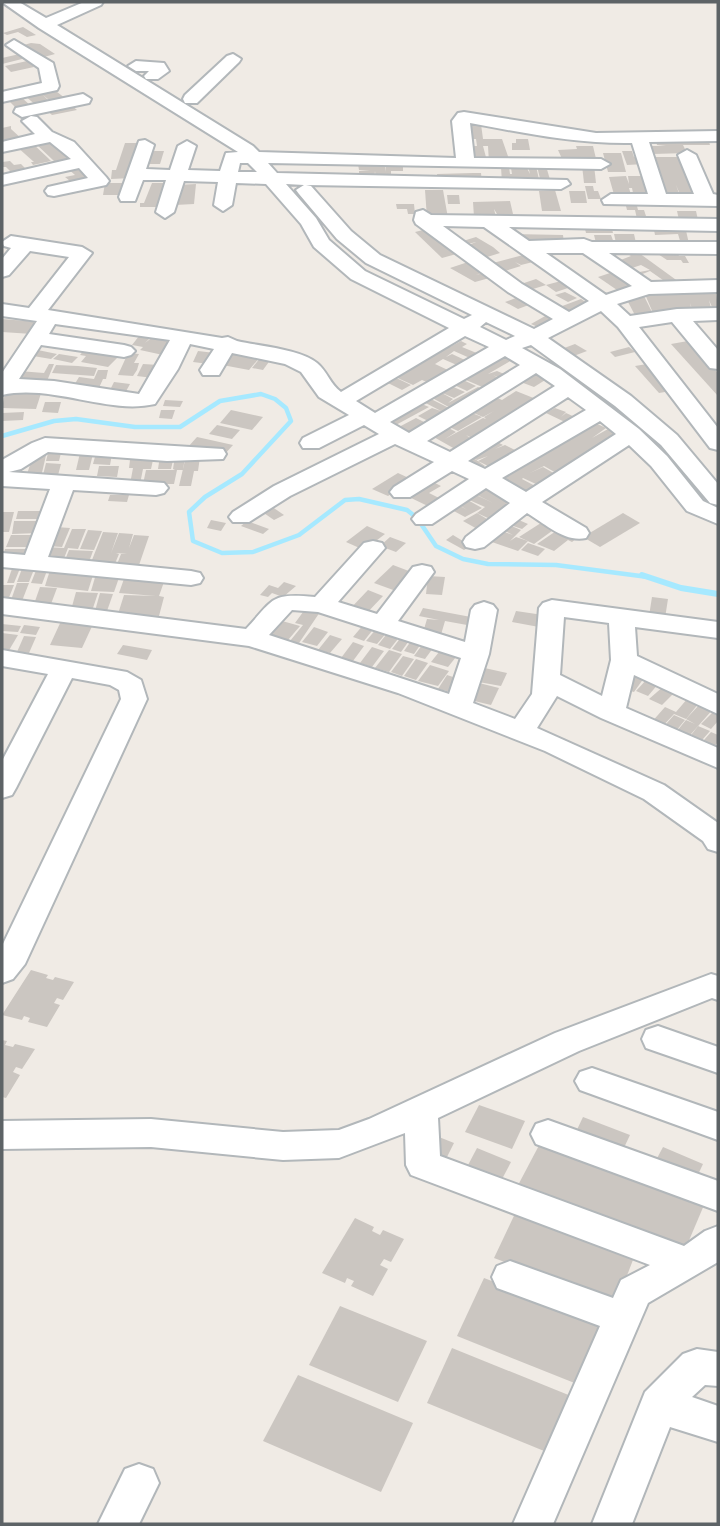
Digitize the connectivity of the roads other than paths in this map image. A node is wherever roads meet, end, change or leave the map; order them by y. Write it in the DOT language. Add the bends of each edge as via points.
graph roads {
  1 [pos="9,2"];
  2 [pos="31,2"];
  3 [pos="96,2"];
  4 [pos="60,28"];
  5 [pos="8,46"];
  6 [pos="36,58"];
  7 [pos="233,59"];
  8 [pos="13,63"];
  9 [pos="154,84"];
  10 [pos="6,88"];
  11 [pos="191,99"];
  12 [pos="80,106"];
  13 [pos="38,116"];
  14 [pos="7,120"];
  15 [pos="219,124"];
  16 [pos="552,133"];
  17 [pos="718,136"];
  18 [pos="47,137"];
  19 [pos="596,138"];
  20 [pos="510,144"];
  21 [pos="145,145"];
  22 [pos="8,146"];
  23 [pos="187,146"];
  24 [pos="661,151"];
  25 [pos="708,155"];
  26 [pos="254,157"];
  27 [pos="277,158"];
  28 [pos="419,161"];
  29 [pos="81,162"];
  30 [pos="464,162"];
  31 [pos="558,163"];
  32 [pos="35,172"];
  33 [pos="135,174"];
  34 [pos="177,176"];
  35 [pos="228,177"];
  36 [pos="2,180"];
  37 [pos="606,182"];
  38 [pos="420,183"];
  39 [pos="468,184"];
  40 [pos="516,184"];
  41 [pos="293,190"];
  42 [pos="54,191"];
  43 [pos="128,197"];
  44 [pos="659,200"];
  45 [pos="712,200"];
  46 [pos="565,203"];
  47 [pos="223,205"];
  48 [pos="165,212"];
  49 [pos="423,220"];
  50 [pos="479,220"];
  51 [pos="524,220"];
  52 [pos="627,222"];
  53 [pos="718,225"];
  54 [pos="584,245"];
  55 [pos="643,246"];
  56 [pos="522,247"];
  57 [pos="718,248"];
  58 [pos="718,264"];
  59 [pos="668,266"];
  60 [pos="2,271"];
  61 [pos="693,286"];
  62 [pos="718,286"];
  63 [pos="647,288"];
  64 [pos="603,302"];
  65 [pos="3,312"];
  66 [pos="43,314"];
  67 [pos="718,314"];
  68 [pos="487,315"];
  69 [pos="677,315"];
  70 [pos="625,323"];
  71 [pos="463,327"];
  72 [pos="139,329"];
  73 [pos="547,330"];
  74 [pos="183,336"];
  75 [pos="34,338"];
  76 [pos="228,344"];
  77 [pos="505,347"];
  78 [pos="124,351"];
  79 [pos="718,363"];
  80 [pos="536,364"];
  81 [pos="211,370"];
  82 [pos="3,387"];
  83 [pos="569,387"];
  84 [pos="103,395"];
  85 [pos="341,401"];
  86 [pos="601,411"];
  87 [pos="370,419"];
  88 [pos="714,431"];
  89 [pos="631,434"];
  90 [pos="403,438"];
  91 [pos="311,443"];
  92 [pos="215,454"];
  93 [pos="448,460"];
  94 [pos="3,474"];
  95 [pos="486,478"];
  96 [pos="64,482"];
  97 [pos="156,488"];
  98 [pos="402,492"];
  99 [pos="718,498"];
  100 [pos="525,503"];
  101 [pos="241,517"];
  102 [pos="718,517"];
  103 [pos="424,519"];
  104 [pos="577,533"];
  105 [pos="475,542"];
  106 [pos="373,548"];
  107 [pos="2,560"];
  108 [pos="34,563"];
  109 [pos="422,572"];
  110 [pos="191,578"];
  111 [pos="321,605"];
  112 [pos="2,606"];
  113 [pos="484,610"];
  114 [pos="621,617"];
  115 [pos="382,625"];
  116 [pos="718,630"];
  117 [pos="252,638"];
  118 [pos="476,654"];
  119 [pos="624,660"];
  120 [pos="4,661"];
  121 [pos="64,668"];
  122 [pos="546,678"];
  123 [pos="718,705"];
  124 [pos="458,707"];
  125 [pos="611,712"];
  126 [pos="520,732"];
  127 [pos="718,759"];
  128 [pos="2,788"];
  129 [pos="717,836"];
  130 [pos="2,971"];
  131 [pos="718,988"];
  132 [pos="658,1038"];
  133 [pos="718,1060"];
  134 [pos="592,1081"];
  135 [pos="421,1111"];
  136 [pos="718,1126"];
  137 [pos="548,1134"];
  138 [pos="2,1135"];
  139 [pos="718,1196"];
  140 [pos="718,1242"];
  141 [pos="688,1263"];
  142 [pos="510,1277"];
  143 [pos="623,1318"];
  144 [pos="711,1364"];
  145 [pos="659,1405"];
  146 [pos="718,1424"];
  147 [pos="139,1483"];
  148 [pos="118,1524"];
  149 [pos="533,1524"];
  150 [pos="612,1524"];
  1 -- 4 [label="street"];
  2 -- 4 [label="street"];
  3 -- 4 [label="street"];
  4 -- 5 [label="street"];
  4 -- 9 [label="street"];
  4 -- 9 [label="street" via="136,66"];
  5 -- 6 [label="street"];
  6 -- 8 [label="street"];
  6 -- 10 [label="street" via="48,71"];
  7 -- 11 [label="street"];
  9 -- 11 [label="street"];
  9 -- 15 [label="street"];
  10 -- 13 [label="street"];
  11 -- 15 [label="street"];
  12 -- 13 [label="street"];
  13 -- 14 [label="street"];
  13 -- 18 [label="street"];
  15 -- 26 [label="street"];
  15 -- 27 [label="street" via="263,145"];
  16 -- 19 [label="street"];
  16 -- 20 [label="street"];
  16 -- 31 [label="street"];
  17 -- 24 [label="street"];
  18 -- 22 [label="street"];
  18 -- 29 [label="street" via="63,141"];
  19 -- 24 [label="street"];
  19 -- 37 [label="street"];
  20 -- 30 [label="street"];
  20 -- 30 [label="street" via="464,117"];
  20 -- 31 [label="street"];
  21 -- 33 [label="street"];
  22 -- 32 [label="street"];
  23 -- 34 [label="street"];
  24 -- 25 [label="street"];
  24 -- 44 [label="street"];
  24 -- 45 [label="street"];
  26 -- 27 [label="street"];
  26 -- 35 [label="street" via="230,157"];
  26 -- 41 [label="street"];
  27 -- 28 [label="street"];
  27 -- 41 [label="street"];
  28 -- 30 [label="street"];
  28 -- 38 [label="street"];
  29 -- 32 [label="street"];
  29 -- 42 [label="street" via="100,181"];
  31 -- 37 [label="street"];
  31 -- 46 [label="street"];
  32 -- 36 [label="street"];
  33 -- 34 [label="street"];
  33 -- 43 [label="street"];
  34 -- 35 [label="street"];
  34 -- 48 [label="street"];
  35 -- 41 [label="street"];
  35 -- 47 [label="street"];
  37 -- 44 [label="street"];
  37 -- 52 [label="street"];
  38 -- 39 [label="street"];
  38 -- 41 [label="street"];
  38 -- 49 [label="street"];
  39 -- 40 [label="street"];
  39 -- 50 [label="street"];
  40 -- 46 [label="street"];
  40 -- 51 [label="street"];
  41 -- 68 [label="street" via="373,259"];
  41 -- 71 [label="street" via="321,243 358,275"];
  44 -- 45 [label="street"];
  46 -- 51 [label="street"];
  46 -- 52 [label="street"];
  49 -- 50 [label="street"];
  49 -- 73 [label="street" via="515,288"];
  50 -- 51 [label="street"];
  50 -- 56 [label="street"];
  52 -- 53 [label="street"];
  52 -- 55 [label="street"];
  54 -- 55 [label="street"];
  54 -- 56 [label="street"];
  54 -- 63 [label="street"];
  55 -- 57 [label="street"];
  55 -- 59 [label="street"];
  56 -- 64 [label="street"];
  58 -- 59 [label="street"];
  59 -- 61 [label="street"];
  60 -- 66 [label="street" via="18,243 82,253"];
  61 -- 62 [label="street"];
  61 -- 63 [label="street"];
  63 -- 64 [label="street"];
  64 -- 70 [label="street"];
  64 -- 73 [label="street"];
  65 -- 66 [label="street"];
  66 -- 72 [label="street"];
  66 -- 75 [label="street"];
  67 -- 69 [label="street"];
  68 -- 71 [label="street"];
  68 -- 73 [label="street"];
  69 -- 70 [label="street"];
  69 -- 79 [label="street"];
  70 -- 88 [label="street"];
  71 -- 77 [label="street"];
  71 -- 85 [label="street"];
  72 -- 74 [label="street"];
  72 -- 78 [label="street"];
  73 -- 77 [label="street"];
  73 -- 99 [label="street" via="658,429"];
  74 -- 76 [label="street"];
  74 -- 84 [label="street" via="148,399"];
  75 -- 78 [label="street"];
  75 -- 82 [label="street"];
  76 -- 81 [label="street"];
  76 -- 85 [label="street" via="309,367 327,392"];
  77 -- 80 [label="street"];
  77 -- 87 [label="street"];
  78 -- 84 [label="street"];
  80 -- 83 [label="street"];
  80 -- 90 [label="street"];
  82 -- 84 [label="street" via="54,387"];
  83 -- 86 [label="street"];
  83 -- 93 [label="street"];
  85 -- 87 [label="street"];
  86 -- 89 [label="street"];
  86 -- 95 [label="street"];
  87 -- 90 [label="street"];
  87 -- 91 [label="street"];
  89 -- 100 [label="street"];
  89 -- 102 [label="street" via="695,506"];
  90 -- 93 [label="street"];
  90 -- 101 [label="street" via="282,491"];
  92 -- 94 [label="street" via="45,445 28,452"];
  93 -- 95 [label="street"];
  93 -- 98 [label="street"];
  94 -- 96 [label="street"];
  95 -- 100 [label="street"];
  95 -- 103 [label="street"];
  96 -- 97 [label="street"];
  96 -- 108 [label="street"];
  100 -- 104 [label="street"];
  100 -- 105 [label="street"];
  106 -- 111 [label="street"];
  107 -- 108 [label="street"];
  108 -- 110 [label="street"];
  109 -- 115 [label="street"];
  111 -- 115 [label="street"];
  111 -- 117 [label="street" via="286,602"];
  112 -- 117 [label="street"];
  113 -- 118 [label="street"];
  114 -- 116 [label="street"];
  114 -- 119 [label="street"];
  114 -- 122 [label="street" via="552,607"];
  115 -- 118 [label="street"];
  117 -- 124 [label="street"];
  118 -- 124 [label="street"];
  119 -- 123 [label="street"];
  119 -- 125 [label="street"];
  120 -- 121 [label="street"];
  121 -- 128 [label="street"];
  121 -- 130 [label="street" via="118,678 132,686 134,699"];
  122 -- 125 [label="street"];
  122 -- 126 [label="street" via="545,694"];
  124 -- 126 [label="street"];
  125 -- 127 [label="street"];
  126 -- 129 [label="street" via="654,792"];
  131 -- 135 [label="street" via="711,986 567,1042"];
  132 -- 133 [label="street"];
  134 -- 136 [label="street"];
  135 -- 138 [label="street" via="339,1144 283,1146 151,1133"];
  135 -- 141 [label="street" via="423,1166"];
  137 -- 139 [label="street"];
  140 -- 141 [label="street"];
  141 -- 143 [label="street" via="634,1292"];
  142 -- 143 [label="street"];
  143 -- 149 [label="street"];
  144 -- 145 [label="street"];
  145 -- 146 [label="street"];
  145 -- 150 [label="street"];
  147 -- 148 [label="street"];
}
